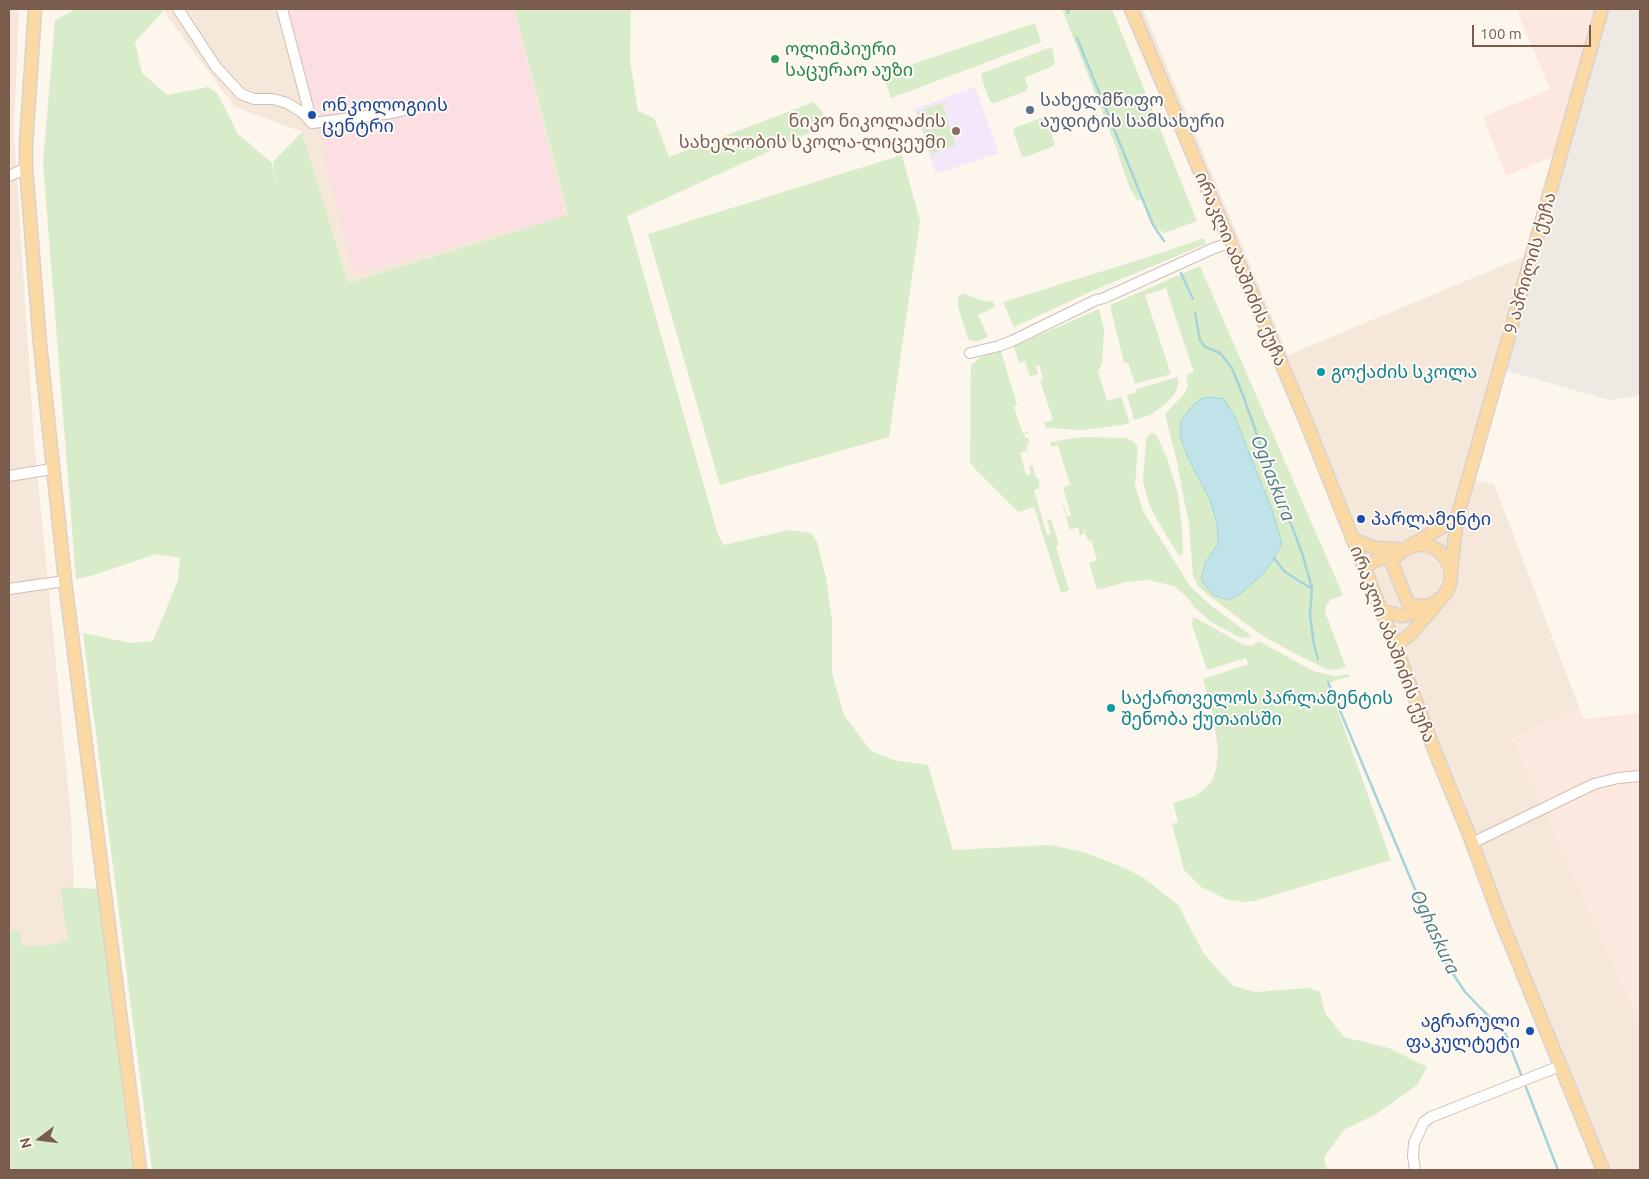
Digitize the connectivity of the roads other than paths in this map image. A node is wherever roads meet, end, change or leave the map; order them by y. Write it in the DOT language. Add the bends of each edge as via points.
graph roads {
  1 [pos="35,9"];
  2 [pos="178,9"];
  3 [pos="282,9"];
  4 [pos="1131,9"];
  5 [pos="1602,9"];
  6 [pos="404,110"];
  7 [pos="312,123"];
  8 [pos="26,168"];
  9 [pos="9,176"];
  10 [pos="1229,243"];
  11 [pos="970,354"];
  12 [pos="52,469"];
  13 [pos="9,476"];
  14 [pos="1457,518"];
  15 [pos="1352,540"];
  16 [pos="1405,549"];
  17 [pos="1364,567"];
  18 [pos="1450,570"];
  19 [pos="65,581"];
  20 [pos="9,589"];
  21 [pos="1442,597"];
  22 [pos="1432,608"];
  23 [pos="1380,610"];
  24 [pos="1395,645"];
  25 [pos="1640,776"];
  26 [pos="1472,843"];
  27 [pos="1560,1066"];
  28 [pos="140,1170"];
  29 [pos="1414,1170"];
  30 [pos="1603,1170"];
  1 -- 8 [label="main road"];
  2 -- 7 [label="street" via="216,67 241,94 288,103"];
  3 -- 7 [label="street"];
  4 -- 10 [label="main road, ირაკლი აბაშიძის ქუჩა"];
  5 -- 14 [label="main road, 9 აპრილის ქუჩა"];
  6 -- 7 [label="street"];
  8 -- 9 [label="street"];
  8 -- 12 [label="main road"];
  10 -- 11 [label="street" via="999,346"];
  10 -- 15 [label="main road, ირაკლი აბაშიძის ქუჩა"];
  12 -- 13 [label="street"];
  12 -- 19 [label="main road"];
  14 -- 16 [label="main road"];
  14 -- 18 [label="main road, 9 აპრილის ქუჩა"];
  15 -- 16 [label="main road" via="1375,548"];
  15 -- 17 [label="main road, ირაკლი აბაშიძის ქუჩა"];
  16 -- 17 [label="main road"];
  16 -- 18 [label="main road" via="1428,545 1446,559"];
  16 -- 21 [label="main road" via="1392,563 1408,603 1425,606"];
  17 -- 23 [label="main road, ირაკლი აბაშიძის ქუჩა"];
  18 -- 21 [label="main road" via="1449,587"];
  19 -- 20 [label="street"];
  19 -- 28 [label="main road"];
  21 -- 22 [label="main road"];
  22 -- 23 [label="main road" via="1402,616"];
  22 -- 24 [label="main road" via="1410,635"];
  23 -- 24 [label="main road, ირაკლი აბაშიძის ქუჩა"];
  24 -- 26 [label="main road, ირაკლი აბაშიძის ქუჩა"];
  25 -- 26 [label="street" via="1594,784"];
  26 -- 27 [label="main road, ირაკლი აბაშიძის ქუჩა"];
  27 -- 29 [label="street" via="1443,1111 1424,1122 1414,1142"];
  27 -- 30 [label="main road, ირაკლი აბაშიძის ქუჩა"];
}
